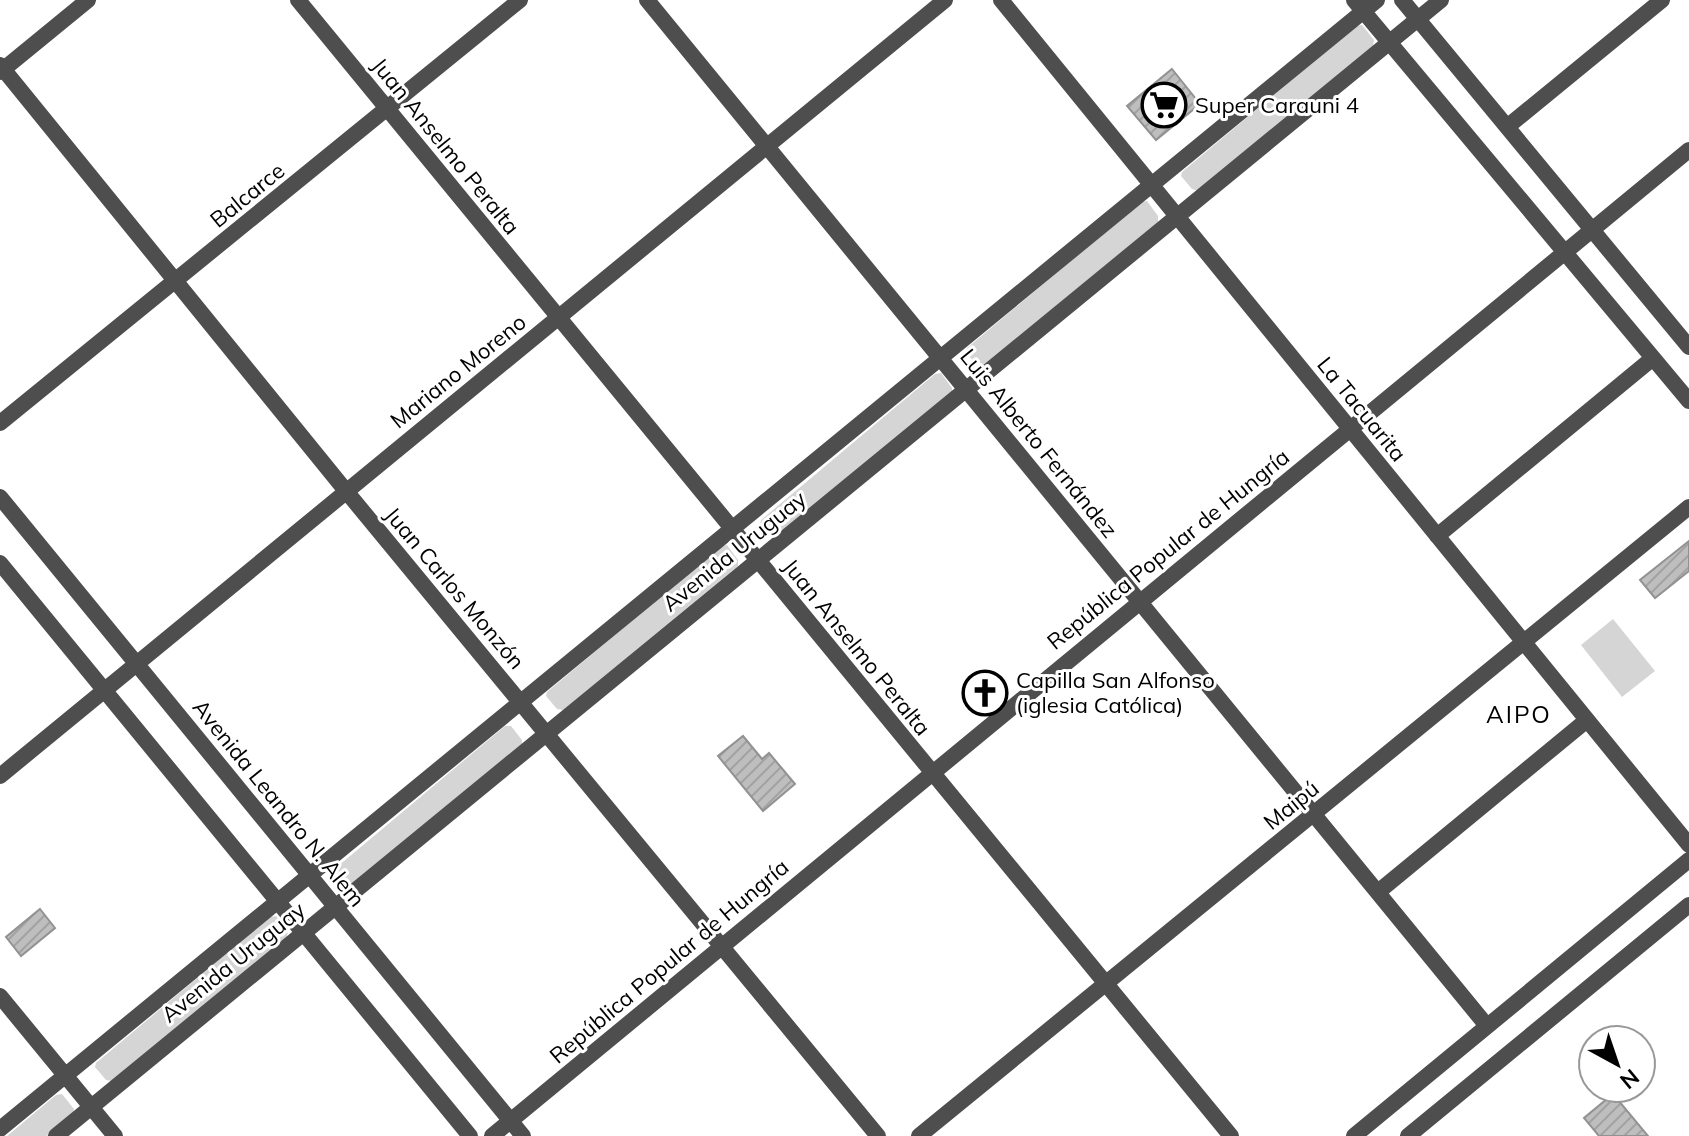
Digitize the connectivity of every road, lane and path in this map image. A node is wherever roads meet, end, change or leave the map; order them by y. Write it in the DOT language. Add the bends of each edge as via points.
graph roads {
  1 [pos="88,0"];
  2 [pos="298,0"];
  3 [pos="520,0"];
  4 [pos="647,0"];
  5 [pos="945,0"];
  6 [pos="1001,0"];
  7 [pos="1377,0"];
  8 [pos="1402,0"];
  9 [pos="1441,0"];
  10 [pos="1662,0"];
  11 [pos="1359,6"];
  12 [pos="1418,19"];
  13 [pos="1389,43"];
  14 [pos="1,69"];
  15 [pos="388,109"];
  16 [pos="1507,127"];
  17 [pos="765,147"];
  18 [pos="1689,150"];
  19 [pos="1151,186"];
  20 [pos="1177,217"];
  21 [pos="1593,230"];
  22 [pos="1566,252"];
  23 [pos="177,281"];
  24 [pos="558,318"];
  25 [pos="1689,347"];
  26 [pos="941,357"];
  27 [pos="1653,358"];
  28 [pos="967,389"];
  29 [pos="1689,401"];
  30 [pos="0,423"];
  31 [pos="1349,429"];
  32 [pos="346,491"];
  33 [pos="0,497"];
  34 [pos="1689,507"];
  35 [pos="733,528"];
  36 [pos="1437,536"];
  37 [pos="758,560"];
  38 [pos="0,563"];
  39 [pos="1139,601"];
  40 [pos="1524,643"];
  41 [pos="136,664"];
  42 [pos="104,690"];
  43 [pos="521,702"];
  44 [pos="1587,720"];
  45 [pos="547,733"];
  46 [pos="931,773"];
  47 [pos="0,776"];
  48 [pos="1314,814"];
  49 [pos="1689,845"];
  50 [pos="1689,860"];
  51 [pos="310,874"];
  52 [pos="1378,892"];
  53 [pos="277,902"];
  54 [pos="1689,905"];
  55 [pos="336,906"];
  56 [pos="304,933"];
  57 [pos="721,947"];
  58 [pos="1104,985"];
  59 [pos="0,996"];
  60 [pos="1487,1026"];
  61 [pos="65,1076"];
  62 [pos="91,1107"];
  63 [pos="510,1120"];
  64 [pos="0,1129"];
  65 [pos="56,1136"];
  66 [pos="115,1136"];
  67 [pos="470,1136"];
  68 [pos="492,1136"];
  69 [pos="523,1136"];
  70 [pos="878,1136"];
  71 [pos="919,1136"];
  72 [pos="1231,1136"];
  73 [pos="1354,1136"];
  74 [pos="1408,1136"];
  1 -- 14 [label="street"];
  2 -- 15 [label="street, Juan Anselmo Peralta"];
  3 -- 15 [label="street, Balcarce"];
  4 -- 17 [label="street, Luis Alberto Fernández"];
  5 -- 17 [label="street, Mariano Moreno"];
  6 -- 19 [label="street, La Tacuarita"];
  7 -- 11 [label="street, Avenida Uruguay"];
  8 -- 12 [label="street"];
  9 -- 12 [label="street, Avenida Uruguay"];
  10 -- 16 [label="street"];
  11 -- 13 [label="street"];
  11 -- 19 [label="street, Avenida Uruguay"];
  12 -- 13 [label="street, Avenida Uruguay"];
  12 -- 16 [label="street"];
  13 -- 20 [label="street, Avenida Uruguay"];
  13 -- 22 [label="street"];
  14 -- 23 [label="street, Juan Carlos Monzón"];
  15 -- 23 [label="street, Balcarce"];
  15 -- 24 [label="street, Juan Anselmo Peralta"];
  16 -- 21 [label="street"];
  17 -- 24 [label="street, Mariano Moreno"];
  17 -- 26 [label="street, Luis Alberto Fernández"];
  18 -- 21 [label="street, República Popular de Hungría"];
  19 -- 20 [label="street, La Tacuarita"];
  19 -- 26 [label="street, Avenida Uruguay"];
  20 -- 28 [label="street, Avenida Uruguay"];
  20 -- 31 [label="street, La Tacuarita"];
  21 -- 22 [label="street, República Popular de Hungría"];
  21 -- 25 [label="street"];
  22 -- 27 [label="street"];
  22 -- 31 [label="street, República Popular de Hungría"];
  23 -- 30 [label="street, Balcarce"];
  23 -- 32 [label="street, Juan Carlos Monzón"];
  24 -- 32 [label="street, Mariano Moreno"];
  24 -- 35 [label="street, Juan Anselmo Peralta"];
  26 -- 28 [label="street, Luis Alberto Fernández"];
  26 -- 35 [label="street, Avenida Uruguay"];
  27 -- 29 [label="street"];
  27 -- 36 [label="street"];
  28 -- 37 [label="street, Avenida Uruguay"];
  28 -- 39 [label="street, Luis Alberto Fernández"];
  31 -- 36 [label="street, La Tacuarita"];
  31 -- 39 [label="street, República Popular de Hungría"];
  32 -- 41 [label="street, Mariano Moreno"];
  32 -- 43 [label="street, Juan Carlos Monzón"];
  33 -- 41 [label="street, Avenida Leandro N. Alem"];
  34 -- 40 [label="street, Maipú"];
  35 -- 37 [label="street, Juan Anselmo Peralta"];
  35 -- 43 [label="street, Avenida Uruguay"];
  36 -- 40 [label="street, La Tacuarita"];
  37 -- 45 [label="street, Avenida Uruguay"];
  37 -- 46 [label="street, Juan Anselmo Peralta"];
  38 -- 42 [label="street"];
  39 -- 46 [label="street, República Popular de Hungría"];
  39 -- 48 [label="street, Luis Alberto Fernández"];
  40 -- 44 [label="street, La Tacuarita"];
  40 -- 48 [label="street, Maipú"];
  41 -- 42 [label="street, Mariano Moreno"];
  41 -- 51 [label="street, Avenida Leandro N. Alem"];
  42 -- 47 [label="street, Mariano Moreno"];
  42 -- 53 [label="street"];
  43 -- 45 [label="street, Juan Carlos Monzón"];
  43 -- 51 [label="street, Avenida Uruguay"];
  44 -- 49 [label="street, La Tacuarita"];
  44 -- 52 [label="street"];
  45 -- 55 [label="street, Avenida Uruguay"];
  45 -- 57 [label="street, Juan Carlos Monzón"];
  46 -- 57 [label="street, República Popular de Hungría"];
  46 -- 58 [label="street, Juan Anselmo Peralta"];
  48 -- 52 [label="street, Luis Alberto Fernández"];
  48 -- 58 [label="street, Maipú"];
  50 -- 60 [label="street"];
  51 -- 53 [label="street, Avenida Uruguay"];
  51 -- 55 [label="street, Avenida Leandro N. Alem"];
  52 -- 60 [label="street, Luis Alberto Fernández"];
  53 -- 56 [label="street"];
  53 -- 61 [label="street, Avenida Uruguay"];
  54 -- 74 [label="street"];
  55 -- 56 [label="street, Avenida Uruguay"];
  55 -- 63 [label="street, Avenida Leandro N. Alem"];
  56 -- 62 [label="street, Avenida Uruguay"];
  56 -- 67 [label="street"];
  57 -- 63 [label="street, República Popular de Hungría"];
  57 -- 70 [label="street, Juan Carlos Monzón"];
  58 -- 71 [label="street, Maipú"];
  58 -- 72 [label="street, Juan Anselmo Peralta"];
  59 -- 61 [label="street"];
  60 -- 73 [label="street"];
  61 -- 62 [label="street"];
  61 -- 64 [label="street, Avenida Uruguay"];
  62 -- 65 [label="street, Avenida Uruguay"];
  62 -- 66 [label="street"];
  63 -- 68 [label="street, República Popular de Hungría"];
  63 -- 69 [label="street, Avenida Leandro N. Alem"];
}
